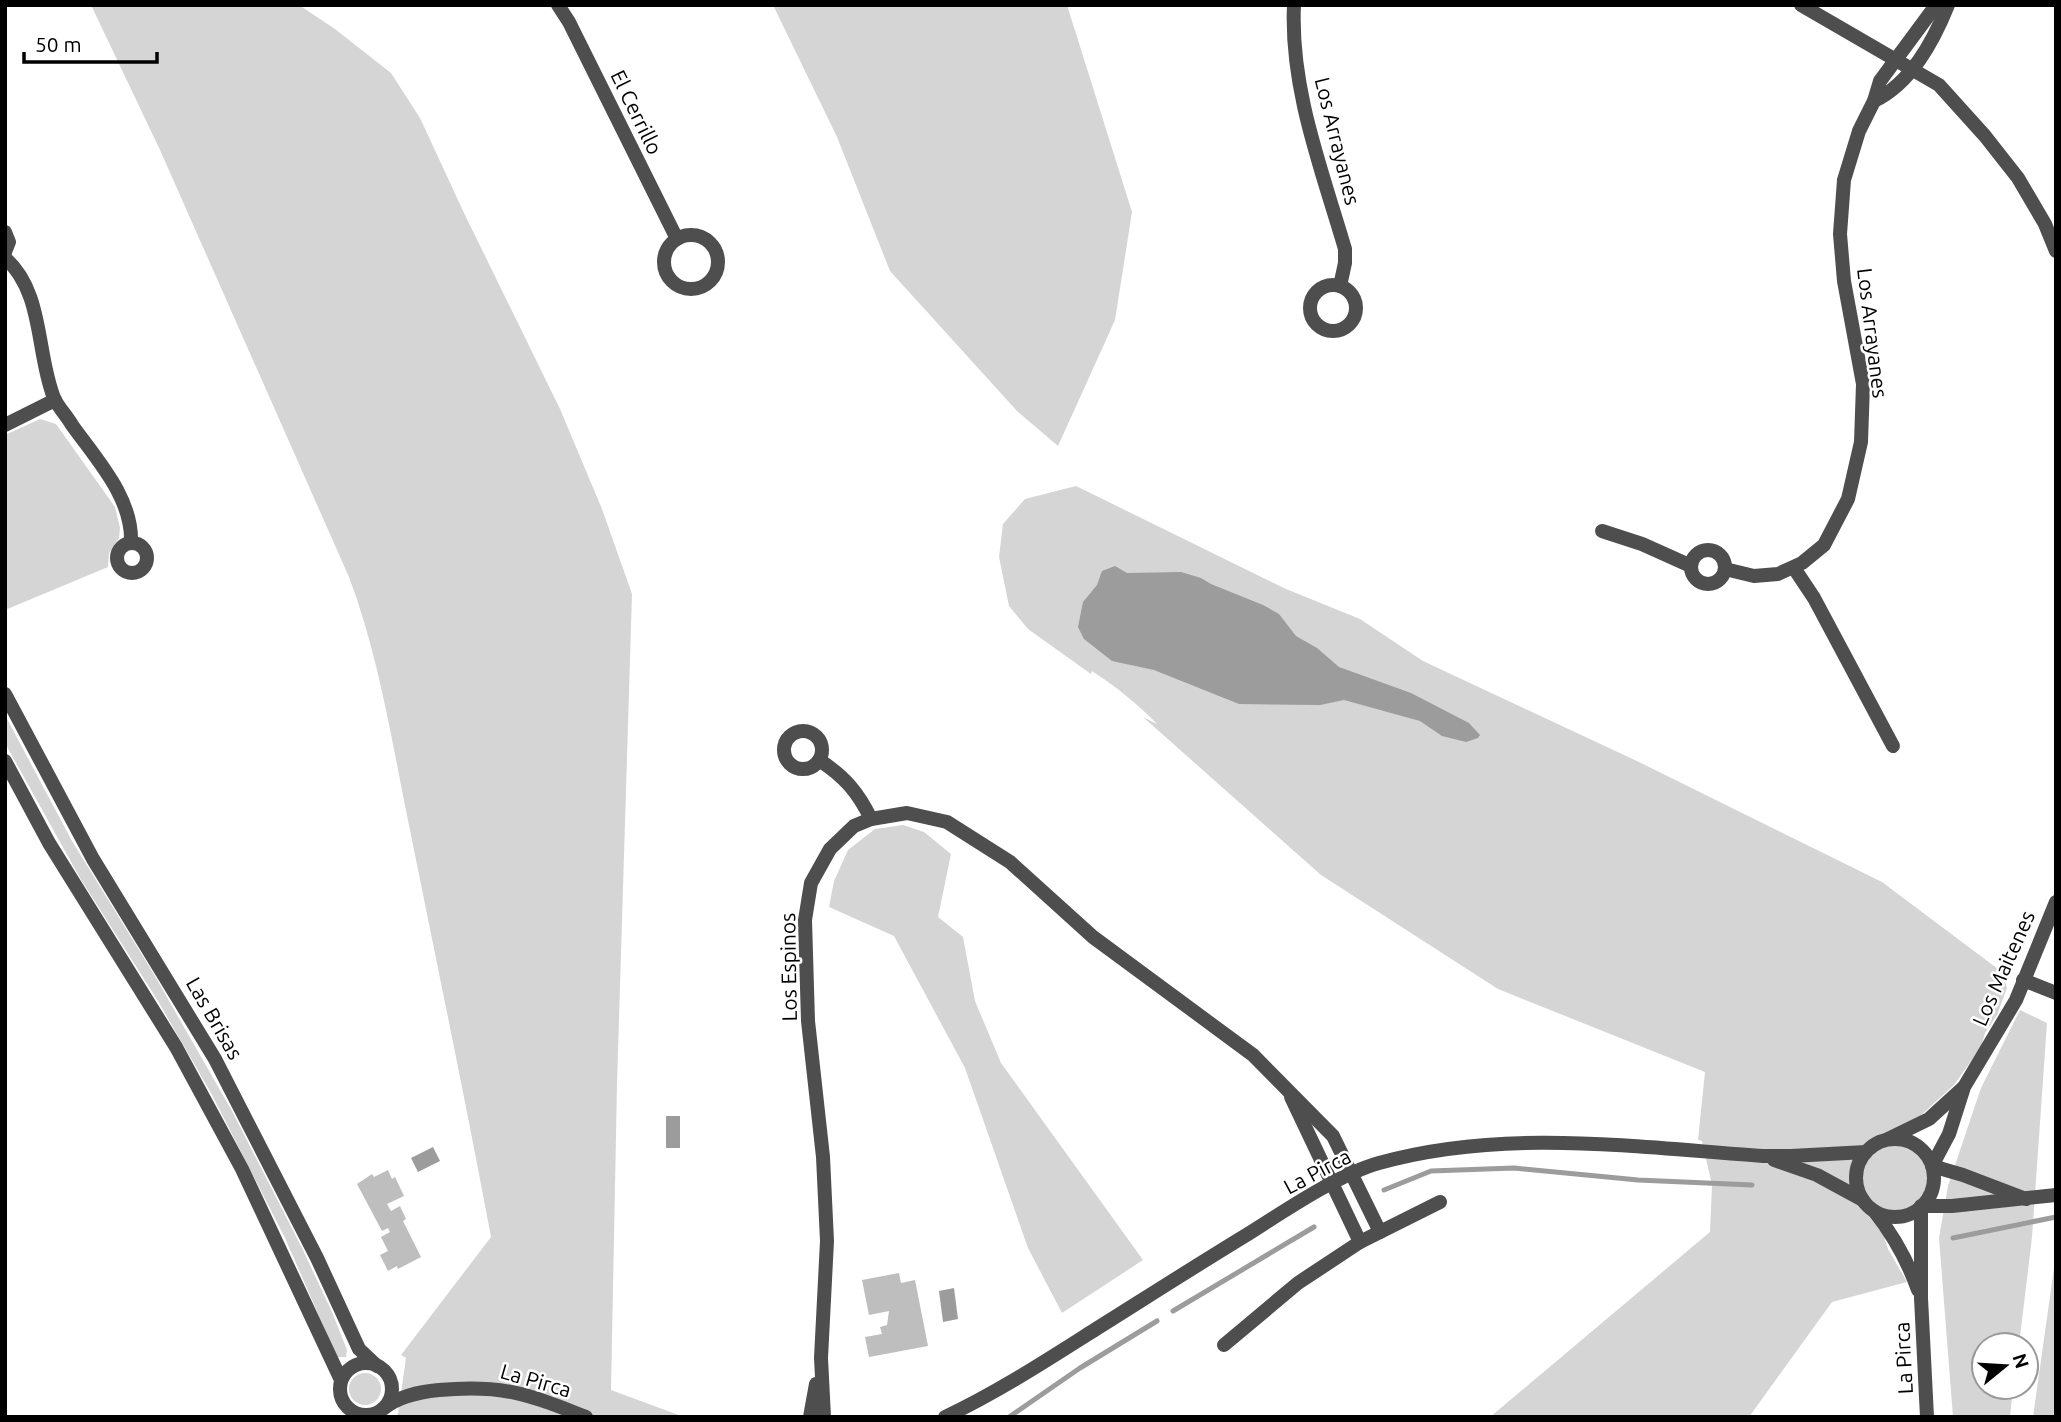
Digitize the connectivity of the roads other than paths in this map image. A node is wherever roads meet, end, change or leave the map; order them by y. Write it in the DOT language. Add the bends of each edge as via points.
graph roads {
  1 [pos="558,5"];
  2 [pos="1294,5"];
  3 [pos="1801,5"];
  4 [pos="1940,5"];
  5 [pos="1948,5"];
  6 [pos="1896,58"];
  7 [pos="1913,68"];
  8 [pos="1874,101"];
  9 [pos="5,232"];
  10 [pos="677,239"];
  11 [pos="2056,251"];
  12 [pos="5,252"];
  13 [pos="5,258"];
  14 [pos="1340,286"];
  15 [pos="55,400"];
  16 [pos="5,425"];
  17 [pos="1602,531"];
  18 [pos="131,543"];
  19 [pos="1690,566"];
  20 [pos="1794,568"];
  21 [pos="1725,569"];
  22 [pos="5,694"];
  23 [pos="1893,746"];
  24 [pos="819,760"];
  25 [pos="5,761"];
  26 [pos="871,819"];
  27 [pos="2056,902"];
  28 [pos="2023,979"];
  29 [pos="2056,993"];
  30 [pos="1964,1087"];
  31 [pos="1288,1089"];
  32 [pos="1887,1140"];
  33 [pos="1866,1152"];
  34 [pos="1762,1156"];
  35 [pos="1932,1166"];
  36 [pos="1353,1173"];
  37 [pos="1333,1184"];
  38 [pos="2056,1195"];
  39 [pos="2026,1199"];
  40 [pos="1440,1202"];
  41 [pos="1868,1205"];
  42 [pos="1921,1206"];
  43 [pos="1380,1231"];
  44 [pos="1360,1242"];
  45 [pos="1921,1298"];
  46 [pos="1224,1345"];
  47 [pos="821,1358"];
  48 [pos="382,1370"];
  49 [pos="341,1387"];
  50 [pos="433,1391"];
  51 [pos="374,1413"];
  52 [pos="338,1417"];
  53 [pos="586,1417"];
  54 [pos="810,1417"];
  55 [pos="824,1417"];
  56 [pos="945,1417"];
  57 [pos="1927,1417"];
  1 -- 10 [label="street, El Cerrillo"];
  2 -- 14 [label="street, Los Arrayanes" via="1302,103 1345,248"];
  3 -- 6 [label="street"];
  4 -- 6 [label="street, Los Arrayanes"];
  5 -- 7 [label="street, Los Arrayanes"];
  6 -- 7 [label="street"];
  6 -- 8 [label="street, Los Arrayanes" via="1880,81"];
  7 -- 8 [label="street, Los Arrayanes" via="1892,92"];
  7 -- 11 [label="street" via="1939,85 1985,136 2025,190"];
  8 -- 20 [label="street, Los Arrayanes" via="1844,180 1840,234 1863,384 1861,442 1840,517 1824,545"];
  9 -- 12 [label="street" via="9,242"];
  13 -- 15 [label="street" via="27,286"];
  15 -- 16 [label="street"];
  15 -- 18 [label="street" via="127,509"];
  17 -- 19 [label="street"];
  19 -- 21 [label="street" via="1694,577 1703,583 1720,580"];
  19 -- 21 [label="street" via="1695,555 1710,549 1720,554"];
  20 -- 21 [label="street, Los Arrayanes" via="1754,576"];
  20 -- 23 [label="street"];
  22 -- 48 [label="street, Las Brisas" via="93,859 215,1059 359,1349"];
  24 -- 26 [label="street" via="850,783"];
  25 -- 49 [label="street" via="49,844 176,1047 242,1169"];
  26 -- 31 [label="street, Los Espinos" via="907,813 947,822 1010,862 1093,937 1253,1055"];
  26 -- 47 [label="street, Los Espinos" via="854,826 830,849 811,883 805,920 808,1021 827,1241"];
  27 -- 28 [label="street, Los Maitenes"];
  28 -- 29 [label="street"];
  28 -- 30 [label="street, Los Maitenes" via="2005,1020"];
  30 -- 32 [label="street, Los Maitenes" via="1929,1119"];
  30 -- 35 [label="street, Los Maitenes"];
  31 -- 36 [label="street, Los Espinos" via="1333,1136"];
  31 -- 37 [label="street, Los Espinos"];
  32 -- 33 [label="street"];
  32 -- 35 [label="street" via="1914,1144"];
  33 -- 34 [label="street, La Pirca"];
  33 -- 41 [label="street" via="1856,1176"];
  34 -- 36 [label="street, La Pirca" via="1557,1141 1457,1148 1378,1163"];
  34 -- 41 [label="street, La Pirca" via="1817,1175"];
  35 -- 39 [label="street"];
  35 -- 42 [label="street" via="1932,1188"];
  36 -- 37 [label="street, La Pirca"];
  36 -- 43 [label="street, Los Espinos"];
  37 -- 44 [label="street, Los Espinos"];
  37 -- 56 [label="street, La Pirca" via="1031,1370"];
  38 -- 39 [label="street"];
  39 -- 42 [label="street"];
  40 -- 43 [label="street"];
  41 -- 42 [label="street" via="1885,1215 1898,1216"];
  41 -- 45 [label="street, La Pirca" via="1894,1236"];
  42 -- 45 [label="street, La Pirca"];
  43 -- 44 [label="street"];
  44 -- 46 [label="street" via="1298,1283"];
  45 -- 57 [label="street, La Pirca"];
  47 -- 54 [label="street, Los Espinos"];
  47 -- 55 [label="street, Los Espinos"];
  48 -- 49 [label="street" via="360,1364 352,1367"];
  48 -- 50 [label="street, La Pirca" via="395,1383"];
  48 -- 51 [label="street" via="391,1396"];
  49 -- 51 [label="street" via="349,1409"];
  49 -- 52 [label="street"];
  50 -- 51 [label="street, La Pirca" via="399,1399"];
  50 -- 53 [label="street, La Pirca" via="507,1390"];
}
